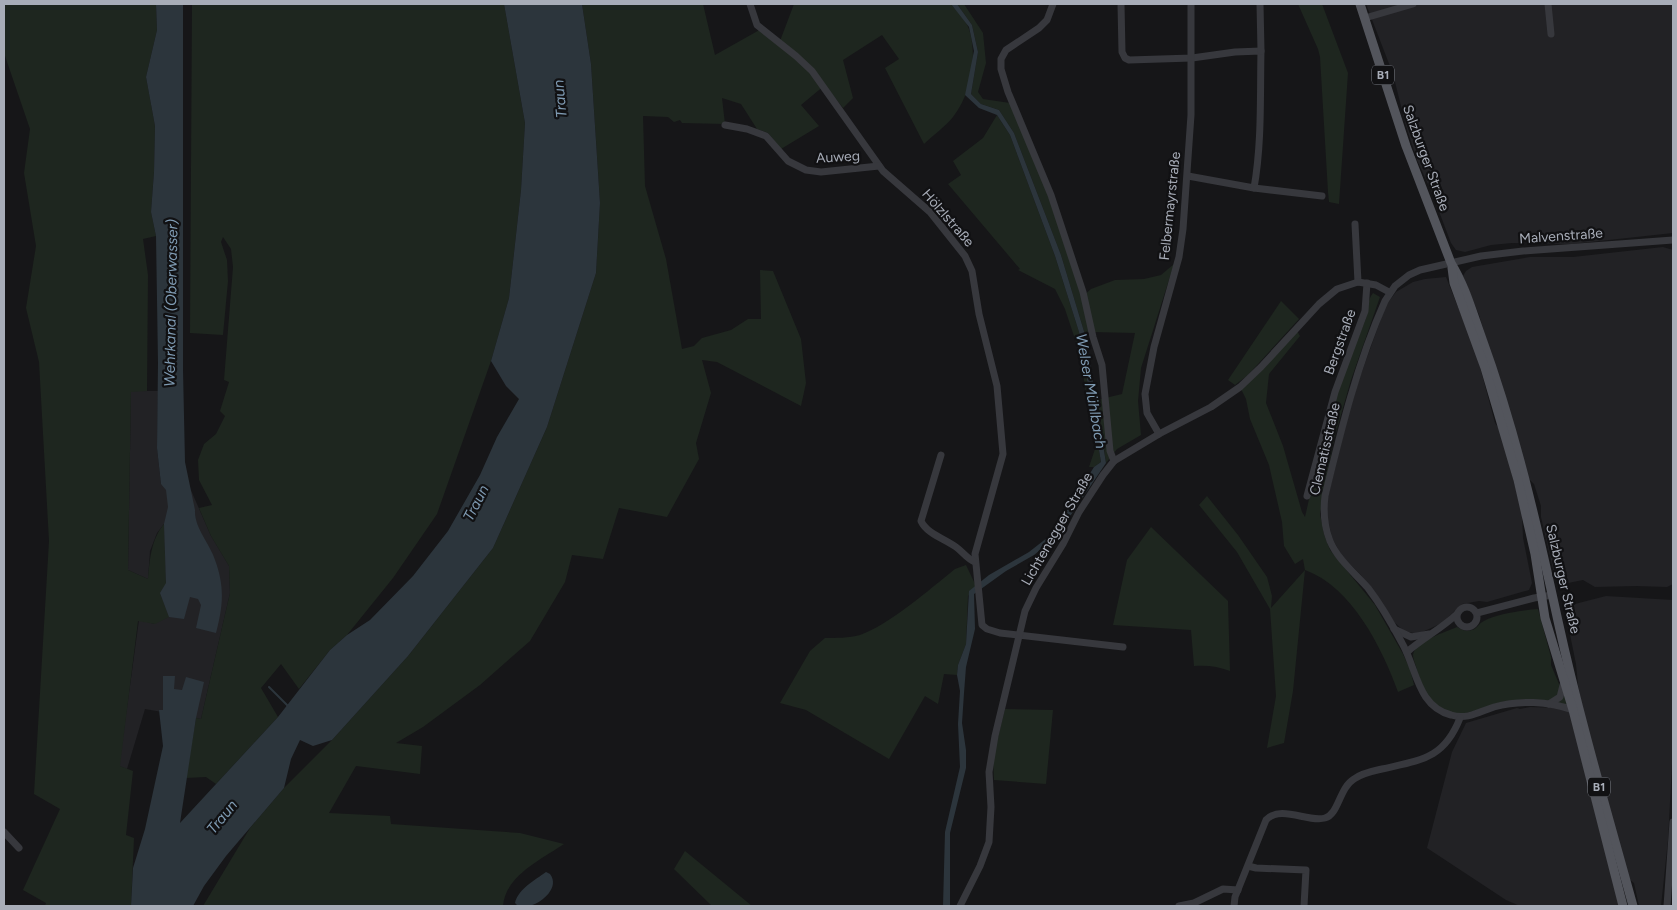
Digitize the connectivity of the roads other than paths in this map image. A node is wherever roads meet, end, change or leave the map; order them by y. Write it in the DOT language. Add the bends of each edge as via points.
graph roads {
  1 [pos="750,4"];
  2 [pos="1054,4"];
  3 [pos="1121,4"];
  4 [pos="1191,4"];
  5 [pos="1260,4"];
  6 [pos="1360,4"];
  7 [pos="1414,4"];
  8 [pos="1548,4"];
  9 [pos="1404,5"];
  10 [pos="1365,18"];
  11 [pos="1550,34"];
  12 [pos="1261,51"];
  13 [pos="1192,58"];
  14 [pos="724,125"];
  15 [pos="879,166"];
  16 [pos="1188,176"];
  17 [pos="1254,188"];
  18 [pos="1322,196"];
  19 [pos="1356,224"];
  20 [pos="1673,240"];
  21 [pos="1451,263"];
  22 [pos="1358,282"];
  23 [pos="1368,283"];
  24 [pos="1389,292"];
  25 [pos="1159,434"];
  26 [pos="942,455"];
  27 [pos="1114,460"];
  28 [pos="1307,496"];
  29 [pos="975,562"];
  30 [pos="1552,595"];
  31 [pos="1541,597"];
  32 [pos="1477,613"];
  33 [pos="1457,614"];
  34 [pos="1460,625"];
  35 [pos="1394,628"];
  36 [pos="1443,628"];
  37 [pos="1430,634"];
  38 [pos="1018,636"];
  39 [pos="1411,637"];
  40 [pos="1123,647"];
  41 [pos="1405,648"];
  42 [pos="1564,680"];
  43 [pos="1549,704"];
  44 [pos="1573,710"];
  45 [pos="1460,718"];
  46 [pos="1673,822"];
  47 [pos="4,832"];
  48 [pos="19,848"];
  49 [pos="1248,866"];
  50 [pos="1238,890"];
  51 [pos="960,906"];
  52 [pos="1179,906"];
  53 [pos="1234,906"];
  54 [pos="1304,906"];
  55 [pos="1623,906"];
  56 [pos="1634,906"];
  57 [pos="1667,906"];
  58 [pos="1671,906"];
  1 -- 15 [label="street, Hölzlstraße" via="757,25 812,71"];
  2 -- 27 [label="street" via="1047,20 1039,28 1006,50 1001,59 1001,69 1051,195 1083,292 1102,365 1110,455"];
  3 -- 13 [label="street" via="1122,52 1125,58"];
  4 -- 13 [label="street, Felbermayrstraße"];
  5 -- 12 [label="street"];
  6 -- 10 [label="main road, Salzburger Straße / B1"];
  7 -- 9 [label="street"];
  8 -- 11 [label="street"];
  9 -- 10 [label="street"];
  10 -- 21 [label="main road, Salzburger Straße / B1" via="1403,138"];
  12 -- 13 [label="street"];
  12 -- 17 [label="street"];
  13 -- 16 [label="street, Felbermayrstraße"];
  14 -- 15 [label="street, Auweg" via="766,136 788,161 811,171"];
  15 -- 29 [label="street, Hölzlstraße" via="930,212 965,256 974,278 979,314 997,386 1003,454 976,546"];
  16 -- 17 [label="street"];
  16 -- 25 [label="street, Felbermayrstraße" via="1181,250 1152,354 1145,394 1147,413"];
  17 -- 18 [label="street"];
  19 -- 22 [label="street"];
  20 -- 21 [label="street, Malvenstraße" via="1523,251"];
  21 -- 24 [label="street" via="1409,275"];
  21 -- 30 [label="main road, Salzburger Straße / B1" via="1460,279 1495,376 1537,525"];
  21 -- 31 [label="main road, Salzburger Straße / B1" via="1454,283 1485,368 1515,471 1535,554"];
  22 -- 23 [label="street, Lichtenegger Straße"];
  22 -- 25 [label="street, Lichtenegger Straße" via="1337,289 1319,304 1240,387 1211,407"];
  23 -- 24 [label="street, Lichtenegger Straße"];
  23 -- 28 [label="street, Bergstraße" via="1365,311 1335,392"];
  24 -- 35 [label="street, Clematisstraße" via="1352,389 1324,507 1326,529 1335,551 1368,589"];
  25 -- 27 [label="street, Lichtenegger Straße"];
  26 -- 29 [label="street" via="921,521 927,530"];
  27 -- 38 [label="street, Lichtenegger Straße" via="1079,512 1036,588"];
  29 -- 38 [label="street, Hölzlstraße" via="981,622 994,631"];
  30 -- 31 [label="street"];
  30 -- 56 [label="main road, Salzburger Straße / B1" via="1601,794"];
  31 -- 32 [label="street"];
  31 -- 42 [label="main road, Salzburger Straße / B1"];
  32 -- 33 [label="street" via="1466,606"];
  32 -- 34 [label="street" via="1473,626"];
  33 -- 34 [label="street"];
  33 -- 36 [label="street"];
  34 -- 36 [label="street"];
  35 -- 39 [label="street"];
  35 -- 41 [label="street, Clematisstraße"];
  36 -- 37 [label="street"];
  37 -- 39 [label="street"];
  37 -- 41 [label="street"];
  38 -- 40 [label="street"];
  38 -- 51 [label="street, Lichtenegger Straße" via="994,736 989,842"];
  39 -- 41 [label="street"];
  41 -- 45 [label="street, Clematisstraße" via="1424,697 1437,709"];
  42 -- 43 [label="street" via="1560,697"];
  42 -- 44 [label="main road, Salzburger Straße / B1"];
  43 -- 44 [label="street"];
  43 -- 45 [label="street" via="1512,704"];
  44 -- 55 [label="main road, Salzburger Straße / B1"];
  45 -- 49 [label="street" via="1449,739 1433,754 1354,778 1327,817 1318,819 1282,814 1269,817"];
  46 -- 57 [label="street"];
  47 -- 48 [label="street"];
  49 -- 50 [label="street"];
  49 -- 54 [label="street" via="1306,870"];
  50 -- 52 [label="street" via="1223,889 1194,903"];
  50 -- 53 [label="street"];
  57 -- 58 [label="street"];
}
